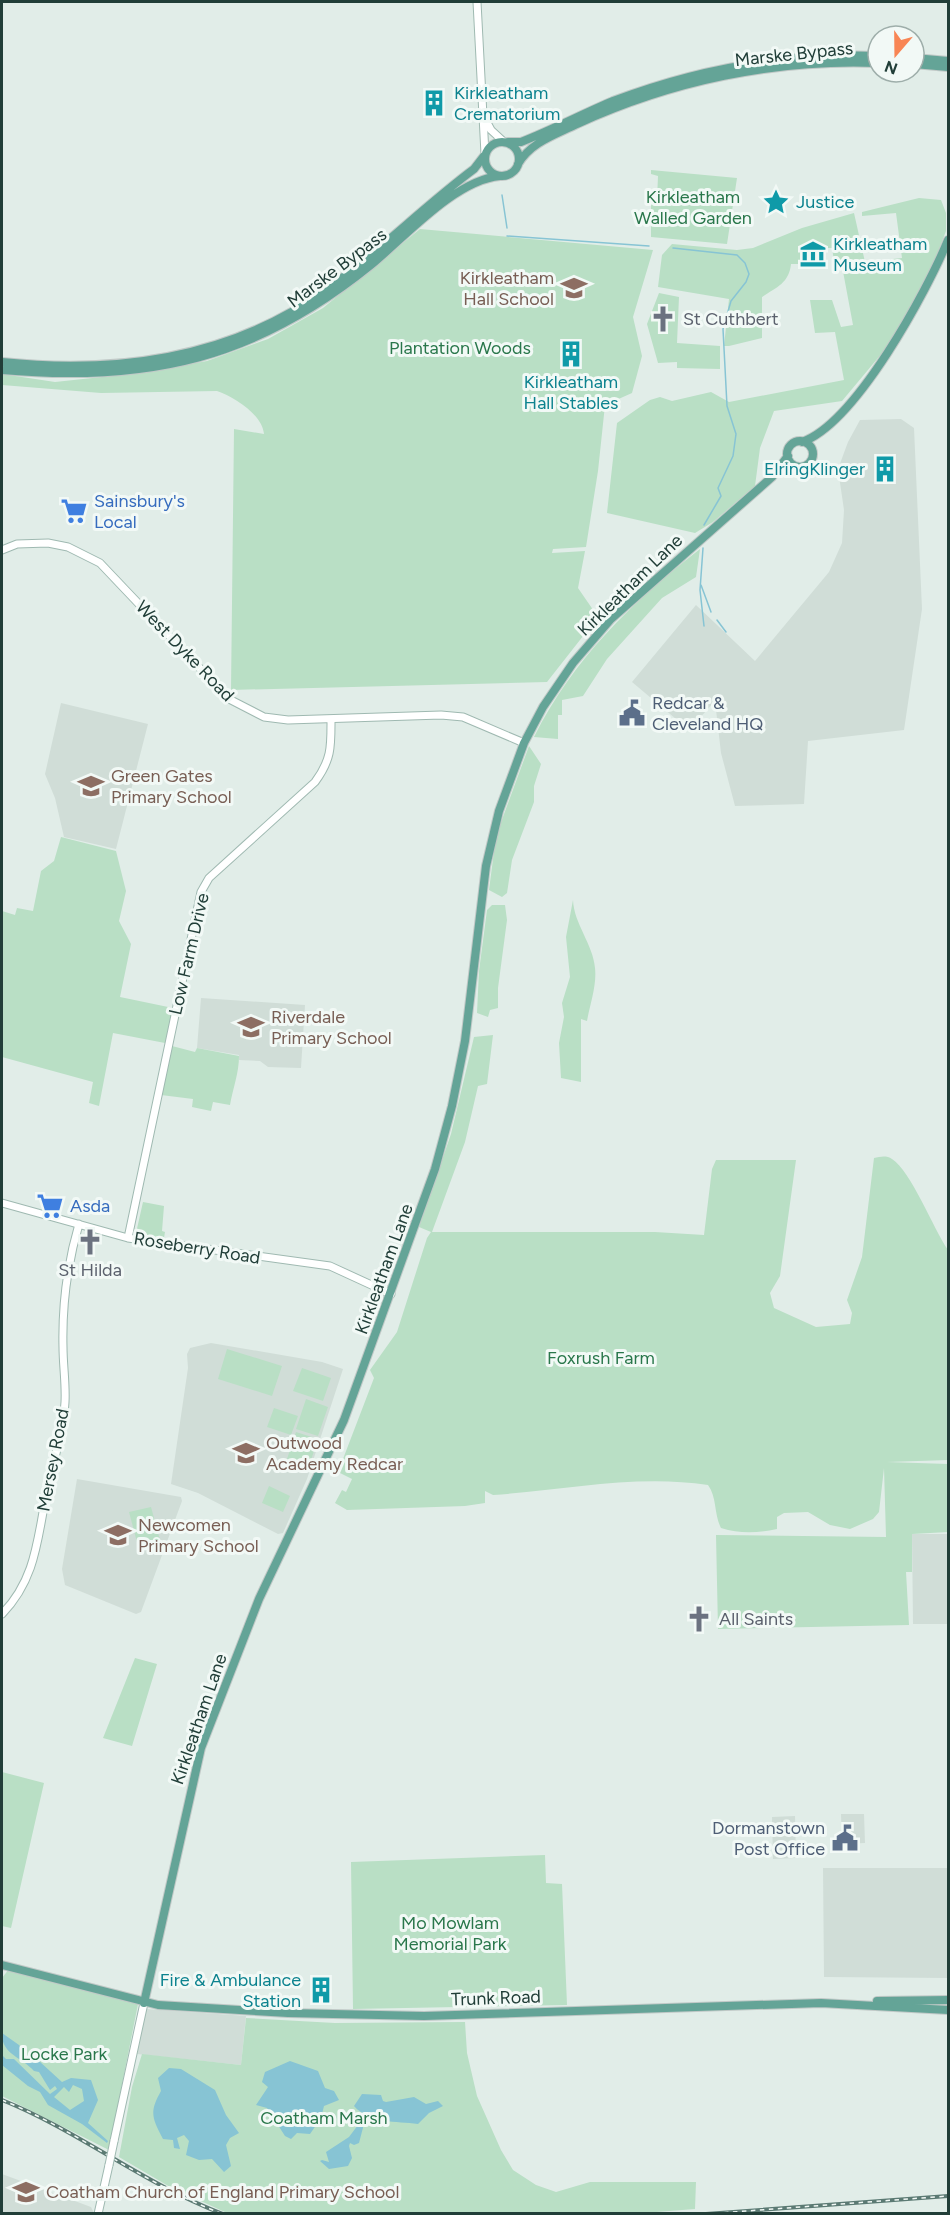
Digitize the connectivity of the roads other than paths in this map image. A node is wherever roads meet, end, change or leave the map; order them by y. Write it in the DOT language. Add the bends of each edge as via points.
graph roads {
  1 [pos="477,2"];
  2 [pos="866,56"];
  3 [pos="926,59"];
  4 [pos="948,61"];
  5 [pos="866,64"];
  6 [pos="926,65"];
  7 [pos="948,68"];
  8 [pos="484,116"];
  9 [pos="506,142"];
  10 [pos="485,155"];
  11 [pos="518,164"];
  12 [pos="500,176"];
  13 [pos="948,240"];
  14 [pos="2,362"];
  15 [pos="2,370"];
  16 [pos="824,429"];
  17 [pos="802,442"];
  18 [pos="813,452"];
  19 [pos="788,456"];
  20 [pos="799,467"];
  21 [pos="772,477"];
  22 [pos="2,550"];
  23 [pos="331,719"];
  24 [pos="524,743"];
  25 [pos="2,1203"];
  26 [pos="79,1224"];
  27 [pos="128,1238"];
  28 [pos="391,1294"];
  29 [pos="2,1614"];
  30 [pos="2,1965"];
  31 [pos="948,2000"];
  32 [pos="144,2002"];
  33 [pos="849,2003"];
  34 [pos="948,2010"];
  35 [pos="98,2214"];
  1 -- 8 [label="street"];
  2 -- 9 [label="main road, Marske Bypass" via="771,61 690,77 612,102 521,142"];
  3 -- 4 [label="main road"];
  5 -- 11 [label="main road, Marske Bypass" via="770,68 683,86 618,107 557,133 533,146"];
  6 -- 7 [label="main road"];
  8 -- 9 [label="street" via="491,130"];
  8 -- 10 [label="street"];
  9 -- 10 [label="main road" via="493,144"];
  9 -- 11 [label="main road" via="516,150"];
  10 -- 12 [label="main road" via="489,171"];
  10 -- 14 [label="main road, Marske Bypass" via="474,169 326,290 277,321 234,340 181,355 111,365"];
  11 -- 12 [label="main road" via="513,172"];
  12 -- 15 [label="main road, Marske Bypass" via="480,179 466,188 371,265 296,318 235,347 201,358 135,370 82,374"];
  13 -- 16 [label="main road" via="907,323 877,368"];
  16 -- 17 [label="main road"];
  16 -- 18 [label="main road"];
  17 -- 18 [label="main road"];
  17 -- 19 [label="main road" via="792,445"];
  18 -- 20 [label="main road" via="810,463"];
  19 -- 20 [label="main road"];
  19 -- 21 [label="main road, Kirkleatham Lane"];
  20 -- 21 [label="main road, Kirkleatham Lane"];
  21 -- 24 [label="main road, Kirkleatham Lane" via="611,619 573,663"];
  22 -- 23 [label="street, West Dyke Road" via="17,544 48,543 86,554 100,562 238,706 264,717"];
  23 -- 24 [label="street, West Dyke Road" via="463,717"];
  23 -- 27 [label="street, Low Farm Drive" via="327,766 315,782 209,878 201,892"];
  24 -- 28 [label="main road, Kirkleatham Lane" via="499,811 486,866 470,1011 452,1106 435,1169"];
  25 -- 26 [label="street, Roseberry Road"];
  26 -- 27 [label="street, Roseberry Road"];
  26 -- 29 [label="street, Mersey Road" via="66,1278 65,1400 60,1438 34,1563 21,1592"];
  27 -- 28 [label="street, Roseberry Road" via="330,1266"];
  28 -- 32 [label="main road, Kirkleatham Lane" via="340,1427 259,1599 201,1748"];
  30 -- 32 [label="main road, Trunk Road"];
  31 -- 33 [label="main road, Trunk Road"];
  32 -- 33 [label="main road, Trunk Road" via="368,2016"];
  32 -- 35 [label="street, Kirkleatham Lane, bridge"];
  33 -- 34 [label="main road, Trunk Road"];
}
